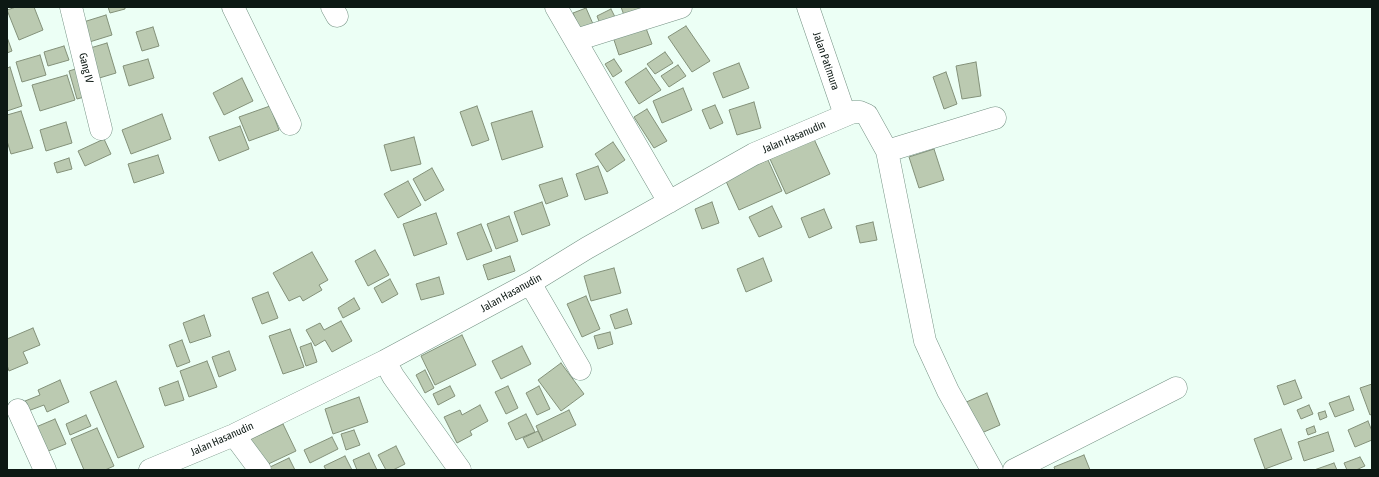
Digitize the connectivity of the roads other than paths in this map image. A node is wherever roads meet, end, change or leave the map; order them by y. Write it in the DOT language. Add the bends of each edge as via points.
graph roads {
  1 [pos="72,7"];
  2 [pos="233,7"];
  3 [pos="556,7"];
  4 [pos="681,7"];
  5 [pos="808,7"];
  6 [pos="576,40"];
  7 [pos="845,115"];
  8 [pos="995,118"];
  9 [pos="290,124"];
  10 [pos="101,129"];
  11 [pos="887,151"];
  12 [pos="669,202"];
  13 [pos="530,283"];
  14 [pos="385,361"];
  15 [pos="580,370"];
  16 [pos="1176,388"];
  17 [pos="18,410"];
  18 [pos="234,435"];
  19 [pos="45,470"];
  20 [pos="150,470"];
  21 [pos="260,470"];
  22 [pos="460,470"];
  23 [pos="992,470"];
  24 [pos="1014,470"];
  1 -- 10 [label="street, Gang IV"];
  2 -- 9 [label="street"];
  3 -- 6 [label="street"];
  4 -- 6 [label="street"];
  5 -- 7 [label="street, Jalan Patimura"];
  6 -- 12 [label="street"];
  7 -- 11 [label="street, Jalan Hasanudin" via="853,112 867,115"];
  7 -- 12 [label="street, Jalan Hasanudin" via="754,154"];
  8 -- 11 [label="street"];
  11 -- 23 [label="street" via="925,341 948,390"];
  12 -- 13 [label="street, Jalan Hasanudin"];
  13 -- 14 [label="street, Jalan Hasanudin"];
  13 -- 15 [label="street"];
  14 -- 18 [label="street, Jalan Hasanudin"];
  14 -- 22 [label="street"];
  16 -- 24 [label="street"];
  17 -- 19 [label="street"];
  18 -- 20 [label="street, Jalan Hasanudin"];
  18 -- 21 [label="street"];
}
